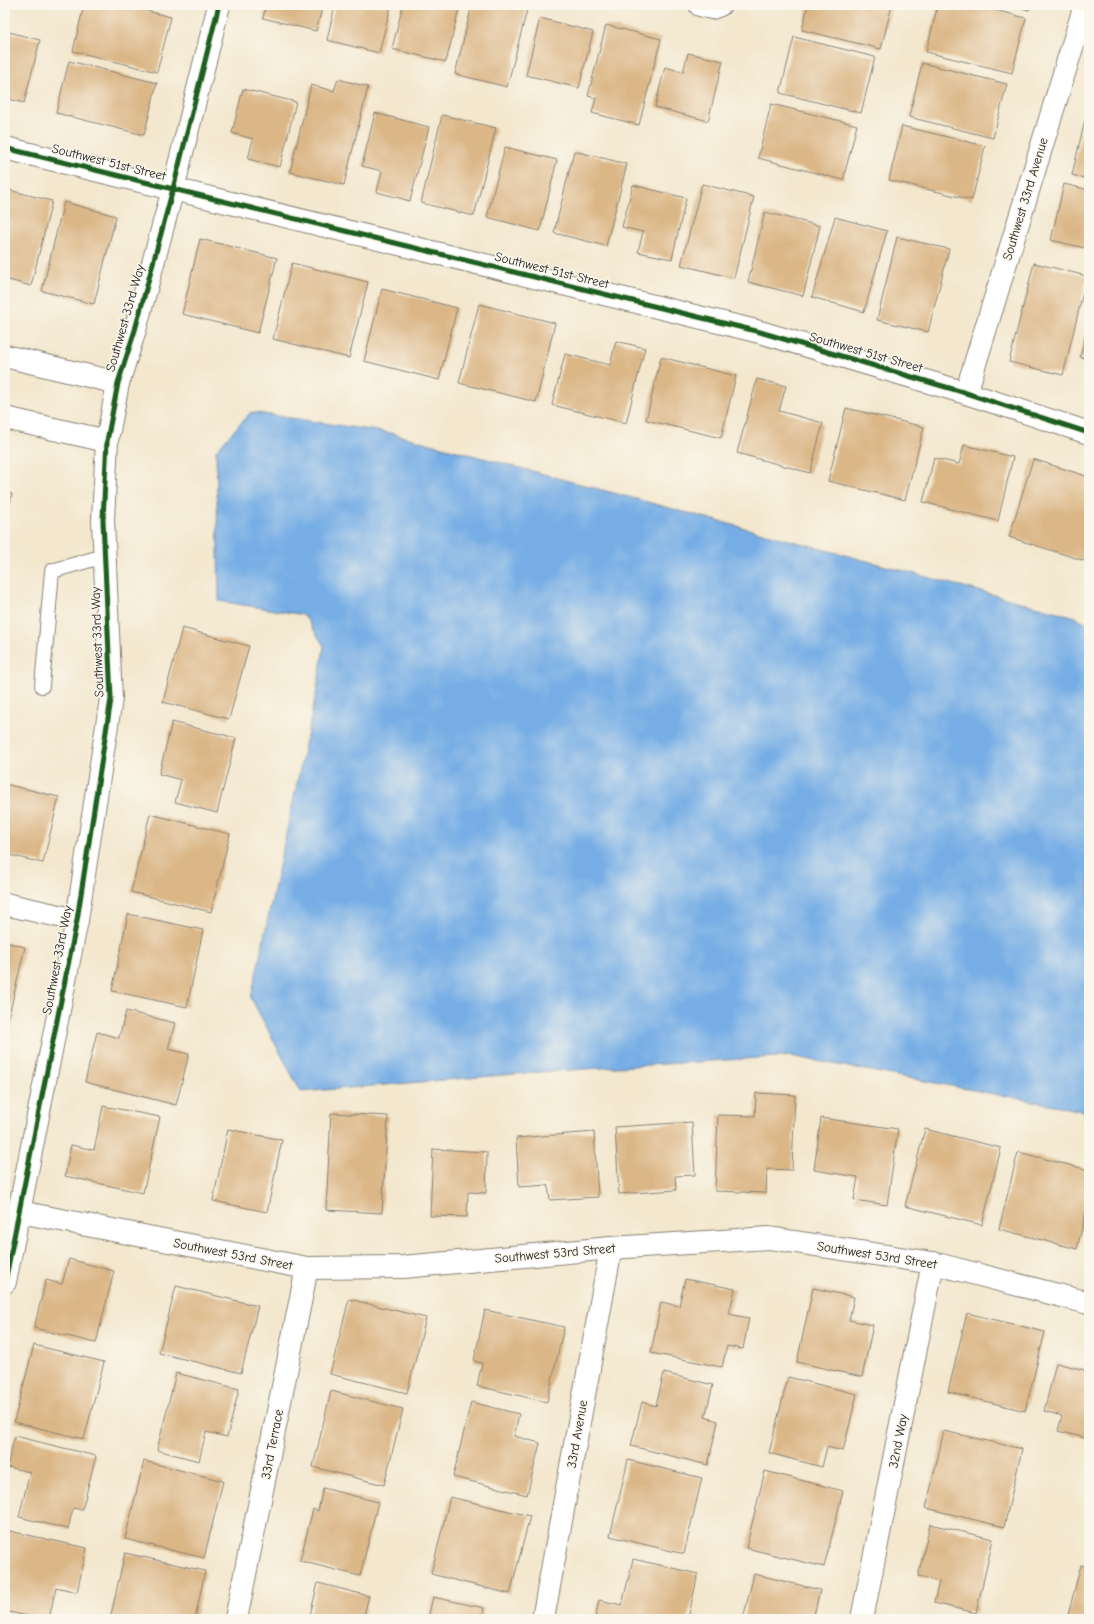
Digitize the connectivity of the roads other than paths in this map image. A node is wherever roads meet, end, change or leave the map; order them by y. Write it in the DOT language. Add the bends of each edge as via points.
graph roads {
  1 [pos="219,5"];
  2 [pos="700,5"];
  3 [pos="720,5"];
  4 [pos="1085,5"];
  5 [pos="5,148"];
  6 [pos="173,189"];
  7 [pos="5,356"];
  8 [pos="118,383"];
  9 [pos="966,393"];
  10 [pos="5,418"];
  11 [pos="1089,433"];
  12 [pos="107,441"];
  13 [pos="104,556"];
  14 [pos="42,686"];
  15 [pos="5,904"];
  16 [pos="77,920"];
  17 [pos="20,1212"];
  18 [pos="611,1248"];
  19 [pos="933,1263"];
  20 [pos="307,1268"];
  21 [pos="5,1282"];
  22 [pos="1089,1303"];
  23 [pos="236,1619"];
  24 [pos="543,1619"];
  25 [pos="862,1619"];
  1 -- 6 [label="street, Southwest 33rd Way"];
  2 -- 3 [label="street" via="712,8"];
  4 -- 9 [label="street, Southwest 33rd Avenue"];
  5 -- 6 [label="street, Southwest 51st Street"];
  6 -- 8 [label="street, Southwest 33rd Way"];
  6 -- 9 [label="street, Southwest 51st Street" via="760,332"];
  7 -- 8 [label="street"];
  8 -- 12 [label="street, Southwest 33rd Way"];
  9 -- 11 [label="street, Southwest 51st Street"];
  10 -- 12 [label="street"];
  12 -- 13 [label="street, Southwest 33rd Way"];
  13 -- 14 [label="lane" via="52,570"];
  13 -- 16 [label="street, Southwest 33rd Way" via="111,698"];
  15 -- 16 [label="street"];
  16 -- 17 [label="street, Southwest 33rd Way"];
  17 -- 20 [label="street, Southwest 53rd Street"];
  17 -- 21 [label="street, Southwest 33rd Way"];
  18 -- 19 [label="street, Southwest 53rd Street" via="769,1238"];
  18 -- 20 [label="street, Southwest 53rd Street" via="403,1267"];
  18 -- 24 [label="street, 33rd Avenue"];
  19 -- 22 [label="street, Southwest 53rd Street"];
  19 -- 25 [label="street, 32nd Way"];
  20 -- 23 [label="street, 33rd Terrace"];
}
